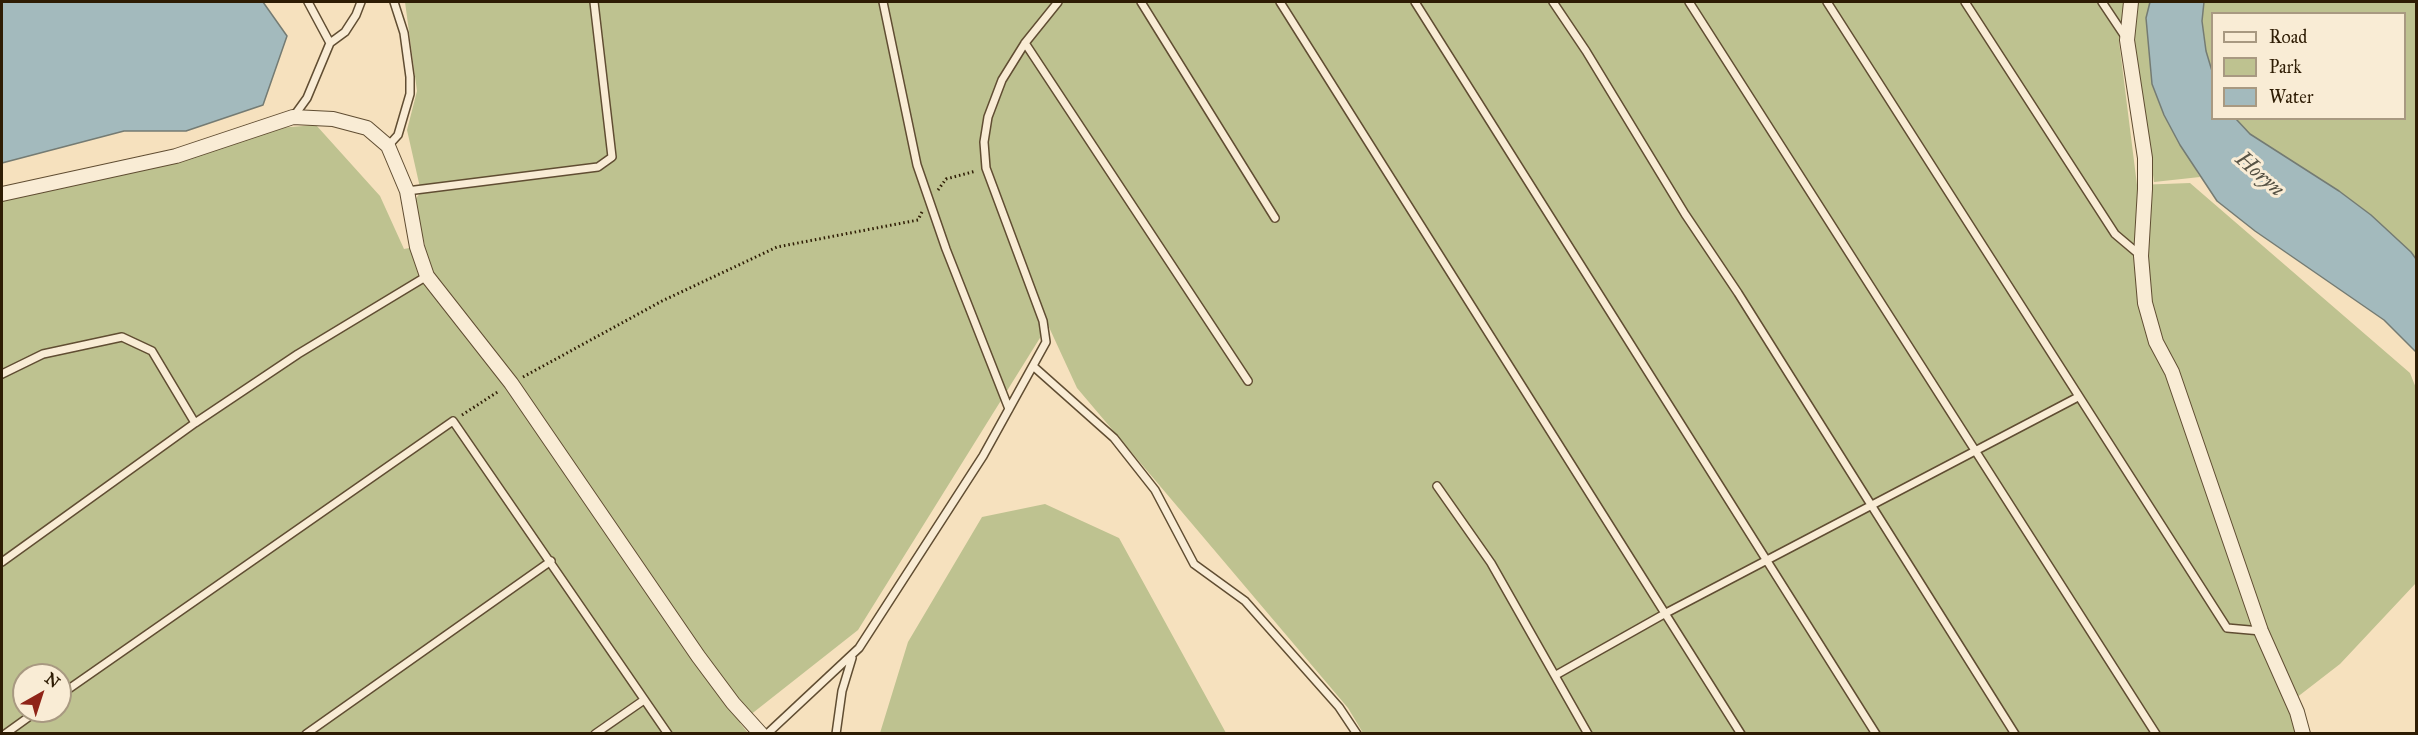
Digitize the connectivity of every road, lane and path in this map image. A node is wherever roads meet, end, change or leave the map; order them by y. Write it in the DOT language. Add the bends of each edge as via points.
graph roads {
  1 [pos="308,2"];
  2 [pos="361,2"];
  3 [pos="394,2"];
  4 [pos="594,2"];
  5 [pos="883,2"];
  6 [pos="1059,2"];
  7 [pos="1141,2"];
  8 [pos="1280,2"];
  9 [pos="1415,2"];
  10 [pos="1553,2"];
  11 [pos="1689,2"];
  12 [pos="1827,2"];
  13 [pos="1965,2"];
  14 [pos="2102,2"];
  15 [pos="2131,2"];
  16 [pos="2127,40"];
  17 [pos="330,43"];
  18 [pos="1025,43"];
  19 [pos="294,117"];
  20 [pos="388,146"];
  21 [pos="986,168"];
  22 [pos="407,191"];
  23 [pos="2,194"];
  24 [pos="929,200"];
  25 [pos="1275,218"];
  26 [pos="2141,256"];
  27 [pos="427,276"];
  28 [pos="1034,366"];
  29 [pos="2,374"];
  30 [pos="1248,381"];
  31 [pos="511,383"];
  32 [pos="2078,397"];
  33 [pos="1009,409"];
  34 [pos="453,422"];
  35 [pos="195,423"];
  36 [pos="1975,452"];
  37 [pos="1437,486"];
  38 [pos="1871,505"];
  39 [pos="1769,560"];
  40 [pos="551,561"];
  41 [pos="2,562"];
  42 [pos="1666,613"];
  43 [pos="2261,631"];
  44 [pos="852,656"];
  45 [pos="1556,675"];
  46 [pos="72,687"];
  47 [pos="644,700"];
  48 [pos="20,723"];
  49 [pos="5,734"];
  50 [pos="306,734"];
  51 [pos="595,734"];
  52 [pos="668,734"];
  53 [pos="761,734"];
  54 [pos="767,734"];
  55 [pos="836,734"];
  56 [pos="1357,734"];
  57 [pos="1588,734"];
  58 [pos="1741,734"];
  59 [pos="1876,734"];
  60 [pos="2015,734"];
  61 [pos="2156,734"];
  62 [pos="2303,734"];
  1 -- 17 [label="lane"];
  2 -- 17 [label="lane" via="345,32"];
  3 -- 20 [label="lane" via="404,33 410,94 398,135"];
  4 -- 22 [label="lane" via="612,157 598,167"];
  5 -- 24 [label="lane" via="917,165"];
  6 -- 18 [label="lane"];
  7 -- 25 [label="lane"];
  8 -- 42 [label="lane"];
  9 -- 39 [label="lane"];
  10 -- 38 [label="lane"];
  11 -- 36 [label="lane"];
  12 -- 32 [label="lane"];
  13 -- 26 [label="lane" via="2115,234"];
  14 -- 16 [label="lane"];
  15 -- 16 [label="street"];
  16 -- 26 [label="street" via="2145,158"];
  17 -- 19 [label="lane" via="307,98"];
  18 -- 21 [label="lane" via="1002,80 988,117 984,142"];
  18 -- 30 [label="lane"];
  19 -- 20 [label="street" via="333,119 367,128"];
  19 -- 23 [label="street" via="176,156"];
  20 -- 22 [label="street"];
  21 -- 24 [label="path" via="946,179"];
  21 -- 28 [label="lane" via="1044,321 1046,342"];
  22 -- 27 [label="street" via="417,247"];
  24 -- 31 [label="path" via="918,220 777,247 662,301"];
  24 -- 33 [label="lane"];
  26 -- 43 [label="street" via="2145,303 2156,342 2172,372"];
  27 -- 31 [label="street"];
  27 -- 35 [label="lane" via="298,354"];
  28 -- 33 [label="lane"];
  28 -- 56 [label="lane" via="1114,438 1155,490 1194,564 1245,601 1339,707"];
  29 -- 35 [label="lane" via="43,354 123,337 152,351"];
  31 -- 34 [label="path"];
  31 -- 53 [label="street" via="698,656"];
  32 -- 36 [label="lane"];
  32 -- 43 [label="lane" via="2227,628"];
  33 -- 44 [label="lane" via="983,456"];
  34 -- 40 [label="lane"];
  34 -- 46 [label="lane"];
  35 -- 41 [label="lane"];
  36 -- 38 [label="lane"];
  36 -- 61 [label="lane"];
  37 -- 45 [label="lane" via="1491,563"];
  38 -- 39 [label="lane"];
  38 -- 60 [label="lane"];
  39 -- 42 [label="lane"];
  39 -- 59 [label="lane"];
  40 -- 47 [label="lane"];
  40 -- 50 [label="lane"];
  42 -- 45 [label="lane"];
  42 -- 58 [label="lane"];
  43 -- 62 [label="street"];
  44 -- 54 [label="lane"];
  44 -- 55 [label="lane"];
  45 -- 57 [label="lane"];
  47 -- 51 [label="lane"];
  47 -- 52 [label="lane"];
  48 -- 49 [label="lane"];
}
